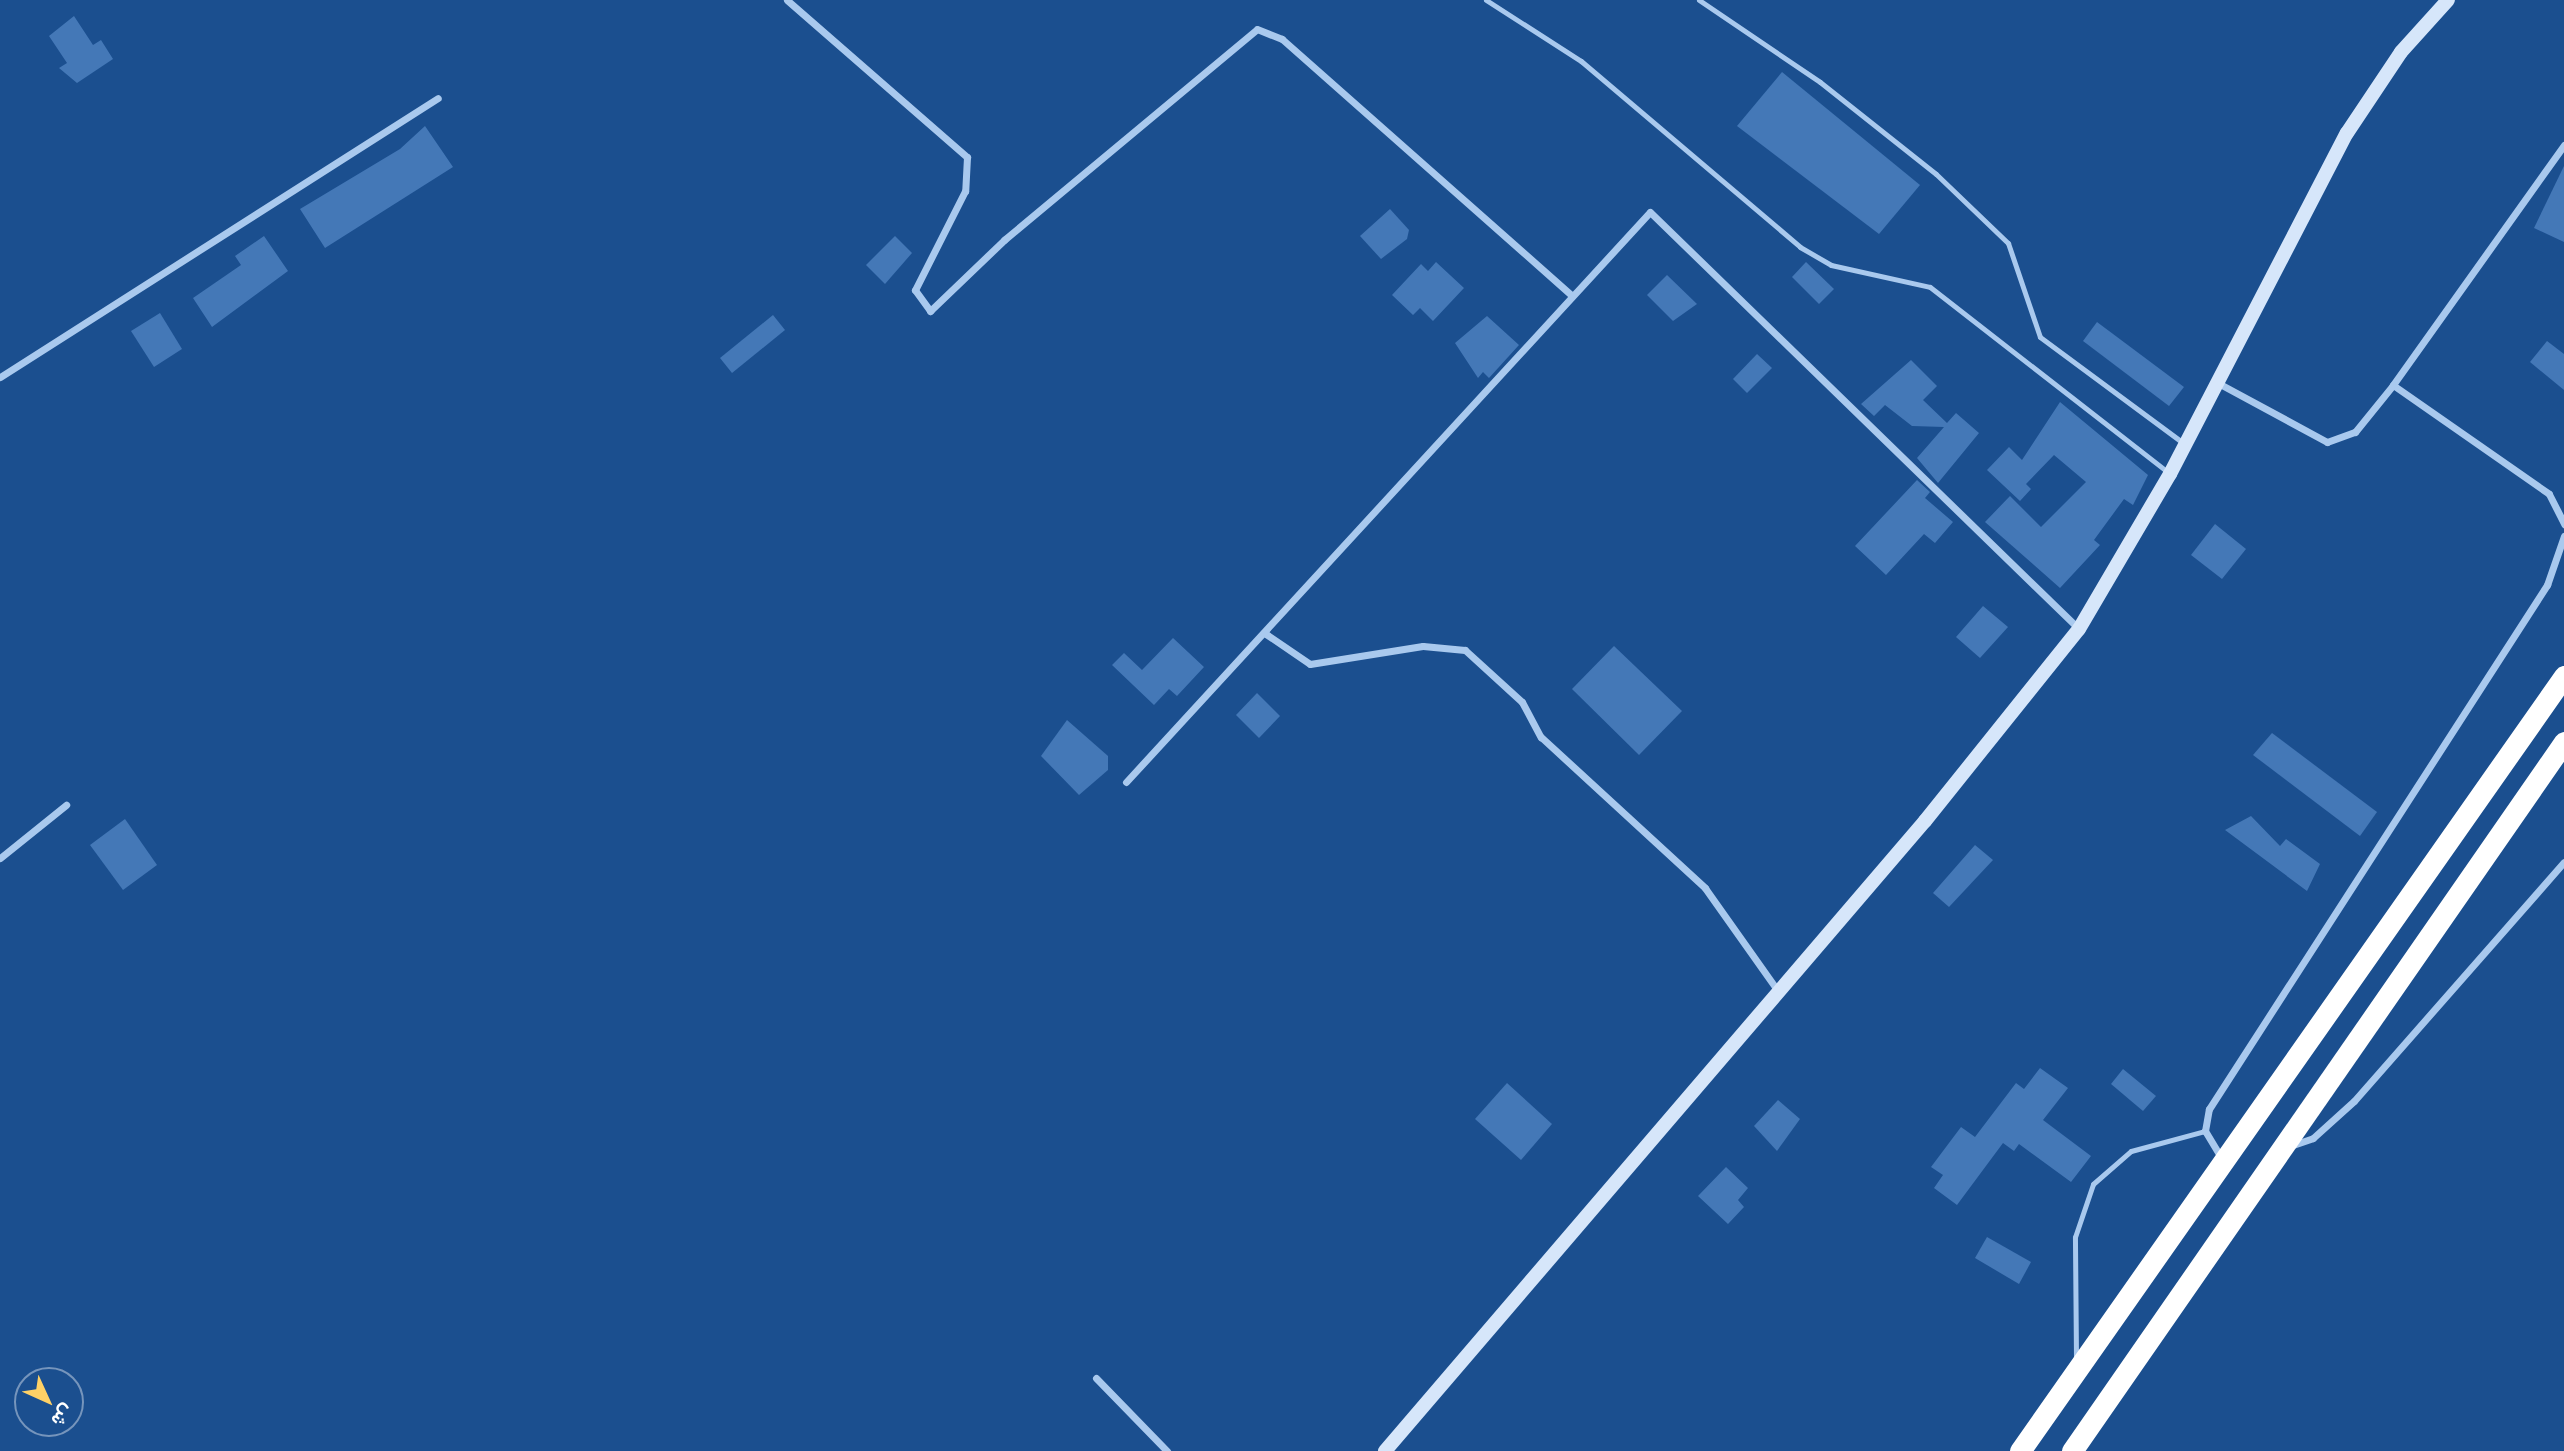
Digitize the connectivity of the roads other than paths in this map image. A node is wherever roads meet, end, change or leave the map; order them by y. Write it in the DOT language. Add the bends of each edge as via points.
graph roads {
  1 [pos="787,0"];
  2 [pos="1486,0"];
  3 [pos="1699,0"];
  4 [pos="2448,0"];
  5 [pos="438,98"];
  6 [pos="2564,145"];
  7 [pos="1571,295"];
  8 [pos="0,377"];
  9 [pos="2218,383"];
  10 [pos="2393,385"];
  11 [pos="2185,444"];
  12 [pos="2170,474"];
  13 [pos="2564,524"];
  14 [pos="2564,536"];
  15 [pos="2080,629"];
  16 [pos="1266,634"];
  17 [pos="2564,676"];
  18 [pos="2564,742"];
  19 [pos="1126,782"];
  20 [pos="66,805"];
  21 [pos="0,858"];
  22 [pos="2564,862"];
  23 [pos="1778,991"];
  24 [pos="2205,1131"];
  25 [pos="2279,1149"];
  26 [pos="2226,1166"];
  27 [pos="2077,1374"];
  28 [pos="1096,1378"];
  29 [pos="1167,1451"];
  30 [pos="1385,1451"];
  31 [pos="2020,1451"];
  32 [pos="2073,1451"];
  1 -- 7 [label="street" via="967,157 965,191 915,290 930,312 1004,240 1257,29 1283,39"];
  2 -- 12 [label="lane" via="1581,61 1800,247 1831,265 1930,288"];
  3 -- 11 [label="lane" via="1820,82 1937,174 2008,243 2040,337"];
  4 -- 9 [label="street" via="2400,52 2347,133"];
  5 -- 8 [label="street"];
  6 -- 10 [label="street"];
  7 -- 15 [label="street" via="1653,212"];
  7 -- 16 [label="street"];
  9 -- 10 [label="street" via="2327,442 2355,432"];
  9 -- 11 [label="street"];
  10 -- 13 [label="street" via="2549,494"];
  11 -- 12 [label="street"];
  12 -- 15 [label="street"];
  14 -- 24 [label="street" via="2547,585 2221,1087"];
  15 -- 23 [label="street"];
  16 -- 19 [label="street"];
  16 -- 23 [label="street" via="1310,664 1423,646 1458,647 1474,656 1522,702 1541,737 1706,888"];
  17 -- 26 [label="highway"];
  18 -- 25 [label="highway"];
  20 -- 21 [label="street"];
  22 -- 25 [label="street" via="2333,1122 2313,1138"];
  23 -- 30 [label="street"];
  24 -- 26 [label="street"];
  24 -- 27 [label="lane" via="2131,1151 2093,1184 2075,1237"];
  25 -- 32 [label="highway"];
  26 -- 27 [label="highway"];
  27 -- 31 [label="highway"];
  28 -- 29 [label="street"];
}
